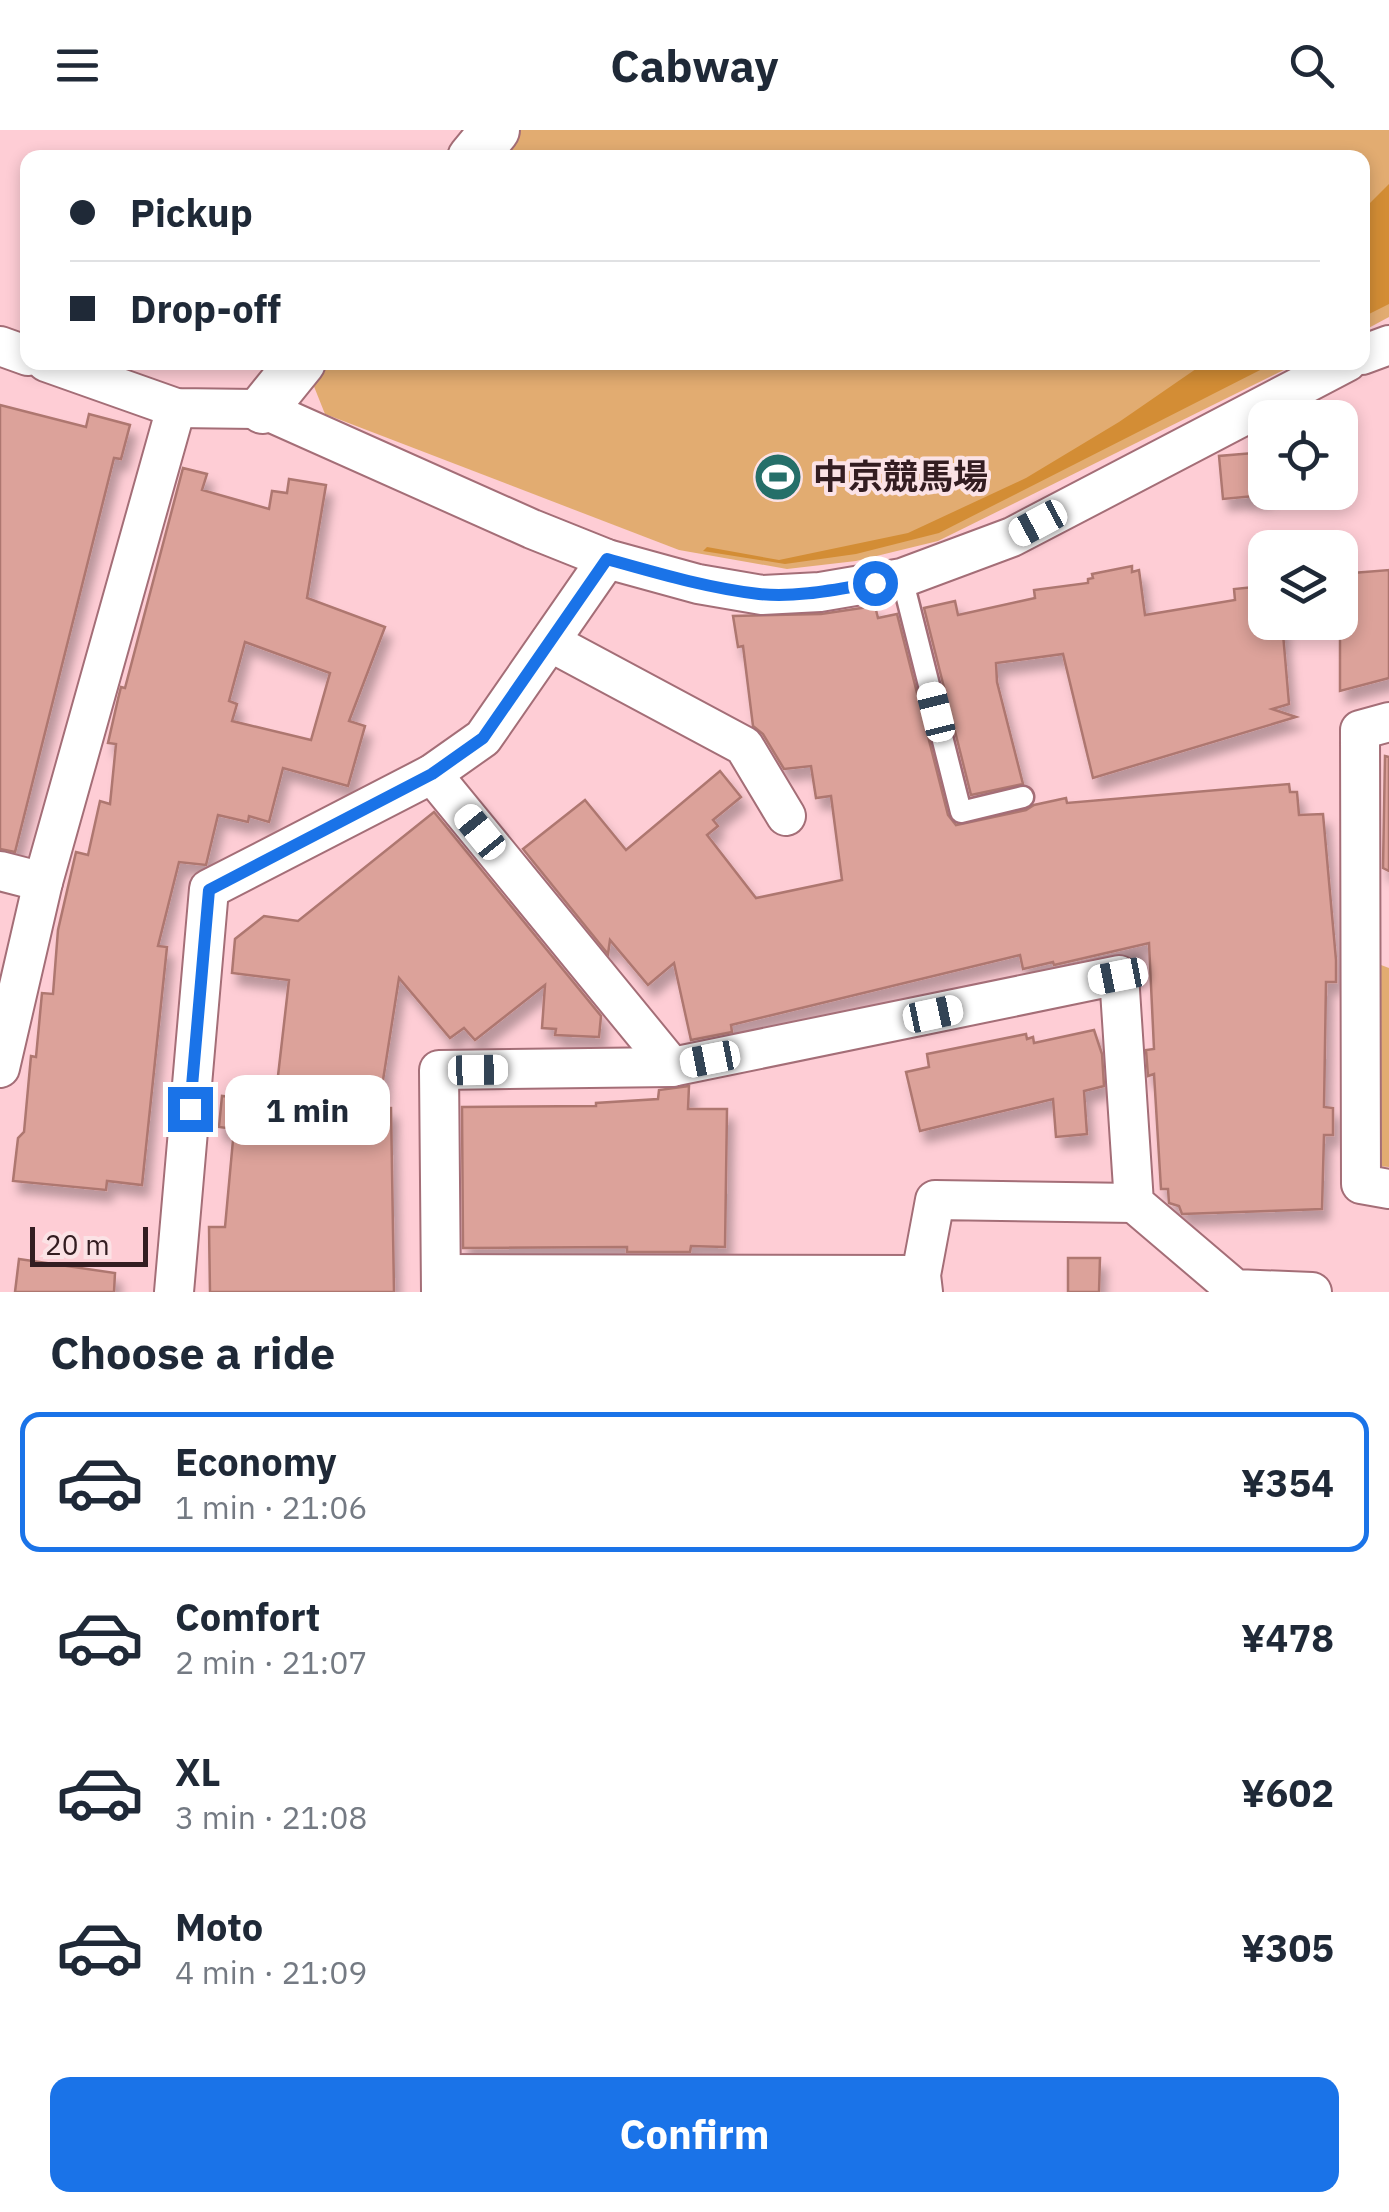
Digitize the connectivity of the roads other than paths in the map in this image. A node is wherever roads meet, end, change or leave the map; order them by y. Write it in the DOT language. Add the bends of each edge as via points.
graph roads {
  1 [pos="495,130"];
  2 [pos="479,150"];
  3 [pos="69,370"];
  4 [pos="295,370"];
  5 [pos="1332,370"];
  6 [pos="176,408"];
  7 [pos="263,409"];
  8 [pos="607,559"];
  9 [pos="902,578"];
  10 [pos="550,642"];
  11 [pos="1389,722"];
  12 [pos="432,774"];
  13 [pos="1023,797"];
  14 [pos="786,816"];
  15 [pos="0,870"];
  16 [pos="43,882"];
  17 [pos="672,1067"];
  18 [pos="0,1068"];
  19 [pos="1389,1189"];
  20 [pos="1134,1203"];
  21 [pos="441,1283"];
  22 [pos="922,1284"];
  23 [pos="1234,1290"];
  24 [pos="174,1292"];
  25 [pos="1312,1292"];
  1 -- 2 [label="street"];
  3 -- 6 [label="street"];
  4 -- 7 [label="street"];
  5 -- 9 [label="street" via="1012,537"];
  6 -- 7 [label="street"];
  6 -- 16 [label="street"];
  7 -- 8 [label="street"];
  8 -- 9 [label="street" via="762,595"];
  8 -- 10 [label="street"];
  9 -- 13 [label="lane" via="962,812"];
  10 -- 12 [label="street" via="483,738"];
  10 -- 14 [label="street" via="744,746"];
  11 -- 19 [label="street" via="1360,730 1362,1184"];
  12 -- 17 [label="street"];
  12 -- 24 [label="street" via="209,890"];
  15 -- 16 [label="street"];
  16 -- 18 [label="street"];
  17 -- 20 [label="street" via="1118,976"];
  17 -- 21 [label="street" via="439,1070"];
  20 -- 22 [label="street" via="935,1200"];
  20 -- 23 [label="street"];
  21 -- 22 [label="street"];
  23 -- 25 [label="street"];
}
